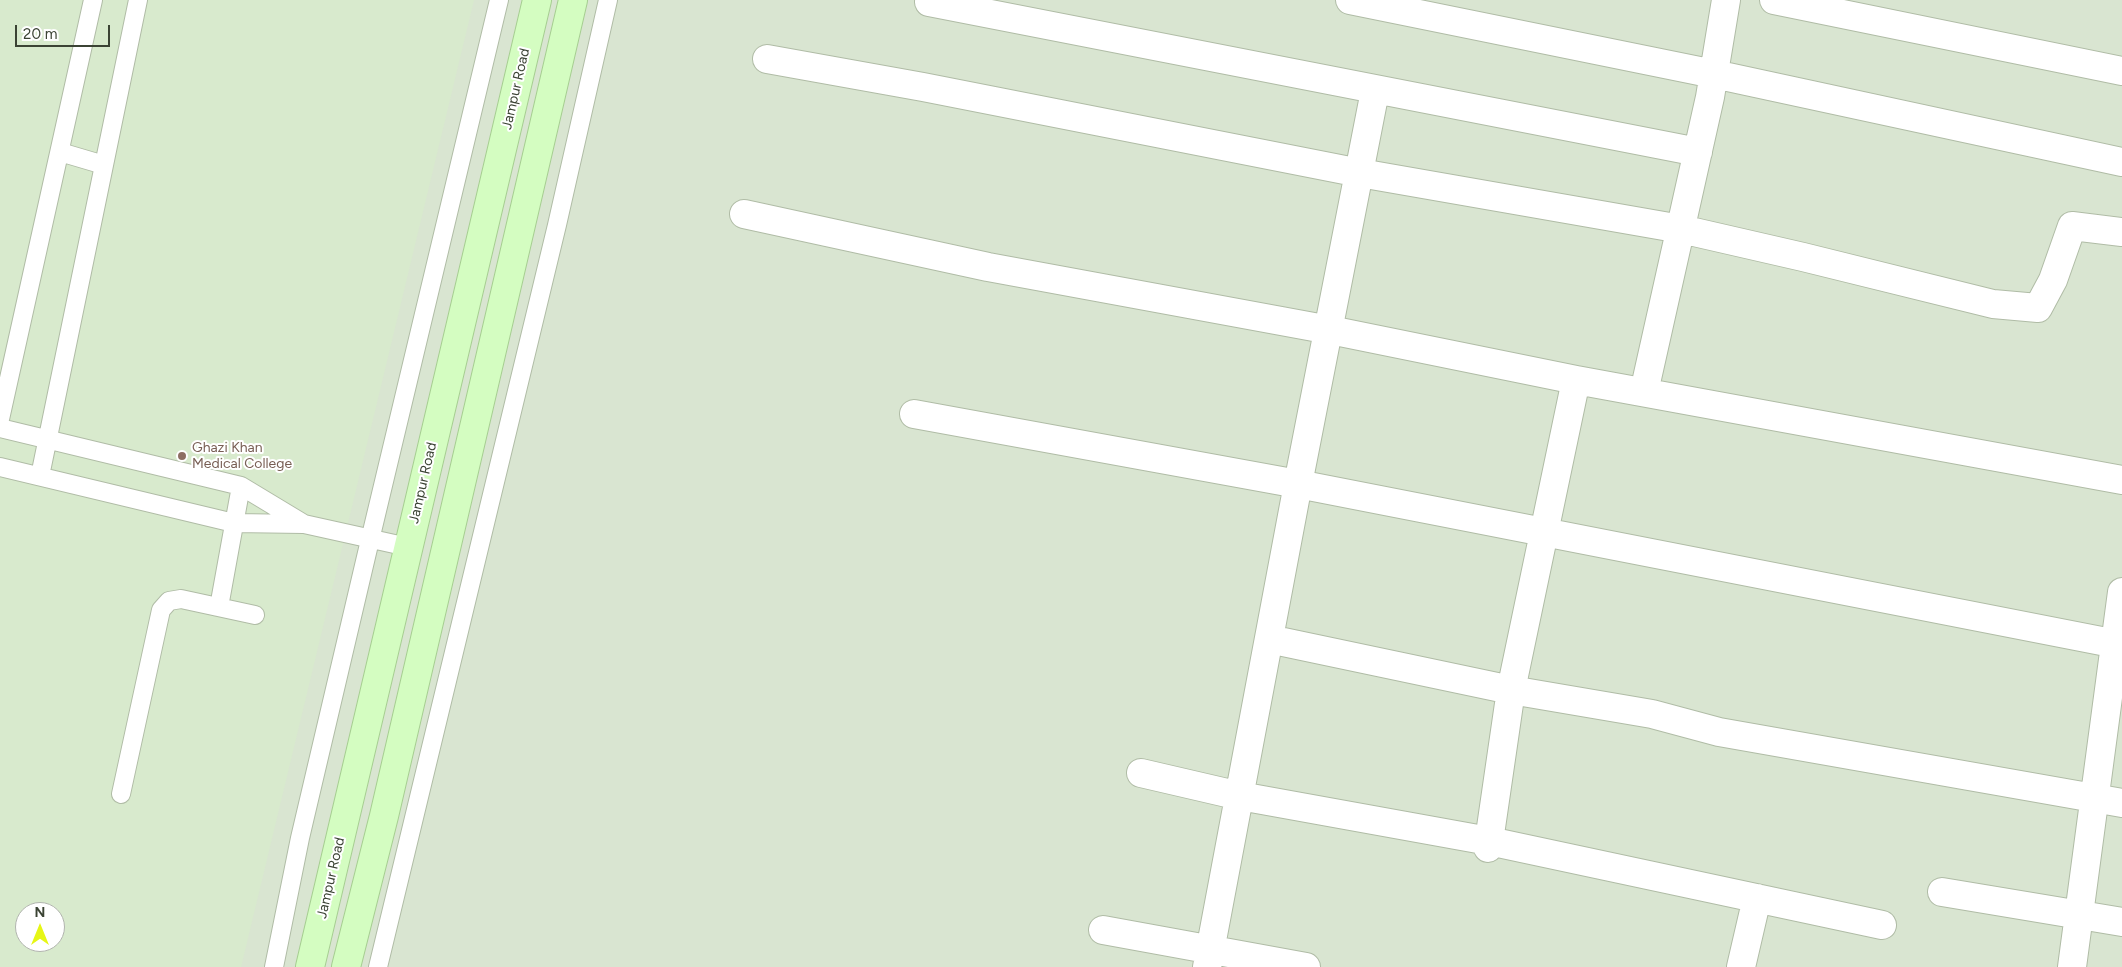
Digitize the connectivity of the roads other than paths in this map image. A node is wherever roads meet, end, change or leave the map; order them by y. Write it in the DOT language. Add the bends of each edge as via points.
graph roads {
  1 [pos="93,0"];
  2 [pos="138,0"];
  3 [pos="499,0"];
  4 [pos="537,0"];
  5 [pos="573,0"];
  6 [pos="608,0"];
  7 [pos="1350,0"];
  8 [pos="1726,0"];
  9 [pos="1774,0"];
  10 [pos="929,2"];
  11 [pos="767,58"];
  12 [pos="2122,71"];
  13 [pos="1714,74"];
  14 [pos="1376,91"];
  15 [pos="60,152"];
  16 [pos="1698,152"];
  17 [pos="2122,162"];
  18 [pos="104,165"];
  19 [pos="1360,173"];
  20 [pos="744,214"];
  21 [pos="1681,230"];
  22 [pos="2122,232"];
  23 [pos="1330,330"];
  24 [pos="1576,380"];
  25 [pos="1644,392"];
  26 [pos="914,414"];
  27 [pos="0,419"];
  28 [pos="0,428"];
  29 [pos="48,439"];
  30 [pos="0,467"];
  31 [pos="40,476"];
  32 [pos="2122,480"];
  33 [pos="1298,484"];
  34 [pos="241,486"];
  35 [pos="234,523"];
  36 [pos="304,524"];
  37 [pos="1544,532"];
  38 [pos="370,540"];
  39 [pos="408,547"];
  40 [pos="2122,592"];
  41 [pos="219,607"];
  42 [pos="255,615"];
  43 [pos="1269,639"];
  44 [pos="2119,644"];
  45 [pos="1511,690"];
  46 [pos="1141,773"];
  47 [pos="121,794"];
  48 [pos="1240,796"];
  49 [pos="2095,798"];
  50 [pos="2122,803"];
  51 [pos="1488,845"];
  52 [pos="1942,892"];
  53 [pos="1757,898"];
  54 [pos="2079,915"];
  55 [pos="2122,922"];
  56 [pos="1882,925"];
  57 [pos="1103,930"];
  58 [pos="1209,958"];
  59 [pos="274,967"];
  60 [pos="310,967"];
  61 [pos="346,967"];
  62 [pos="378,967"];
  63 [pos="1306,967"];
  64 [pos="1741,967"];
  65 [pos="2072,967"];
  1 -- 15 [label="lane"];
  2 -- 18 [label="lane"];
  3 -- 38 [label="lane"];
  4 -- 39 [label="main road, Jampur Road"];
  5 -- 61 [label="main road"];
  6 -- 62 [label="lane"];
  7 -- 13 [label="street"];
  8 -- 13 [label="street"];
  9 -- 12 [label="street"];
  10 -- 14 [label="street"];
  11 -- 19 [label="street"];
  13 -- 16 [label="street"];
  13 -- 17 [label="street"];
  14 -- 16 [label="street"];
  14 -- 19 [label="street"];
  15 -- 18 [label="lane"];
  15 -- 27 [label="lane"];
  16 -- 21 [label="street"];
  18 -- 29 [label="lane"];
  19 -- 21 [label="street"];
  19 -- 23 [label="street"];
  20 -- 23 [label="street" via="988,267"];
  21 -- 22 [label="street" via="1993,304 2038,308 2053,280 2072,226"];
  21 -- 25 [label="street"];
  23 -- 24 [label="street"];
  23 -- 33 [label="street"];
  24 -- 25 [label="street"];
  24 -- 37 [label="street"];
  25 -- 32 [label="street"];
  26 -- 33 [label="street"];
  28 -- 29 [label="lane"];
  29 -- 31 [label="lane"];
  29 -- 34 [label="lane"];
  30 -- 31 [label="lane"];
  31 -- 35 [label="lane"];
  33 -- 37 [label="street"];
  33 -- 43 [label="street"];
  34 -- 35 [label="lane"];
  34 -- 36 [label="lane"];
  35 -- 36 [label="lane"];
  35 -- 41 [label="lane"];
  36 -- 38 [label="lane"];
  37 -- 44 [label="street"];
  37 -- 45 [label="street"];
  38 -- 39 [label="lane"];
  38 -- 59 [label="lane" via="300,838"];
  39 -- 60 [label="main road, Jampur Road"];
  40 -- 44 [label="street"];
  41 -- 42 [label="lane"];
  41 -- 47 [label="lane" via="181,599 169,601 161,610"];
  43 -- 45 [label="street"];
  43 -- 48 [label="street"];
  44 -- 49 [label="street"];
  45 -- 49 [label="street" via="1652,714 1719,732"];
  45 -- 51 [label="street"];
  46 -- 48 [label="street"];
  48 -- 51 [label="street"];
  48 -- 58 [label="street"];
  49 -- 50 [label="street"];
  49 -- 54 [label="street"];
  51 -- 53 [label="street"];
  52 -- 54 [label="street"];
  53 -- 56 [label="street"];
  53 -- 64 [label="street"];
  54 -- 55 [label="street"];
  54 -- 65 [label="street"];
  57 -- 58 [label="street"];
  58 -- 63 [label="street"];
}
